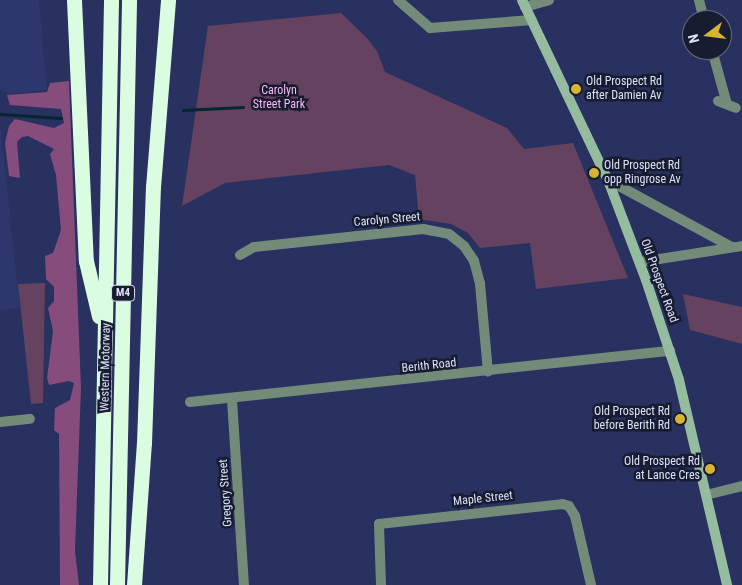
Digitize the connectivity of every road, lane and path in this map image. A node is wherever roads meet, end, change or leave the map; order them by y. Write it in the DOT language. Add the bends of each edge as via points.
graph roads {
  1 [pos="74,0"];
  2 [pos="111,0"];
  3 [pos="128,0"];
  4 [pos="168,0"];
  5 [pos="177,0"];
  6 [pos="398,0"];
  7 [pos="549,0"];
  8 [pos="524,3"];
  9 [pos="532,20"];
  10 [pos="715,60"];
  11 [pos="727,104"];
  12 [pos="608,180"];
  13 [pos="737,247"];
  14 [pos="240,254"];
  15 [pos="640,262"];
  16 [pos="104,337"];
  17 [pos="670,351"];
  18 [pos="148,359"];
  19 [pos="488,372"];
  20 [pos="232,400"];
  21 [pos="190,402"];
  22 [pos="30,419"];
  23 [pos="0,422"];
  24 [pos="742,486"];
  25 [pos="706,495"];
  26 [pos="100,585"];
  27 [pos="117,585"];
  28 [pos="134,585"];
  29 [pos="244,585"];
  30 [pos="381,585"];
  31 [pos="591,585"];
  32 [pos="727,585"];
  1 -- 16 [label="highway" via="86,261"];
  2 -- 16 [label="highway, Western Motorway / M4"];
  3 -- 27 [label="highway, Western Motorway / M4"];
  4 -- 18 [label="highway" via="146,308"];
  5 -- 18 [label="highway" via="166,116 159,261"];
  6 -- 9 [label="street" via="430,28"];
  7 -- 8 [label="street"];
  8 -- 9 [label="main road, Old Prospect Road"];
  9 -- 12 [label="main road, Old Prospect Road"];
  10 -- 11 [label="street"];
  12 -- 13 [label="street"];
  12 -- 15 [label="main road, Old Prospect Road"];
  13 -- 15 [label="street"];
  14 -- 19 [label="street, Carolyn Street" via="254,247 423,229 449,234 464,246 474,261 480,284"];
  15 -- 17 [label="main road, Old Prospect Road"];
  16 -- 26 [label="highway, Western Motorway / M4"];
  17 -- 19 [label="street, Berith Road"];
  17 -- 25 [label="main road, Old Prospect Road"];
  18 -- 28 [label="highway"];
  19 -- 20 [label="street, Berith Road"];
  20 -- 21 [label="street, Berith Road"];
  20 -- 29 [label="street, Gregory Street"];
  22 -- 23 [label="street"];
  24 -- 25 [label="street"];
  25 -- 32 [label="main road, Old Prospect Road"];
  30 -- 31 [label="street, Maple Street" via="379,524 556,504 569,506 573,511"];
}
